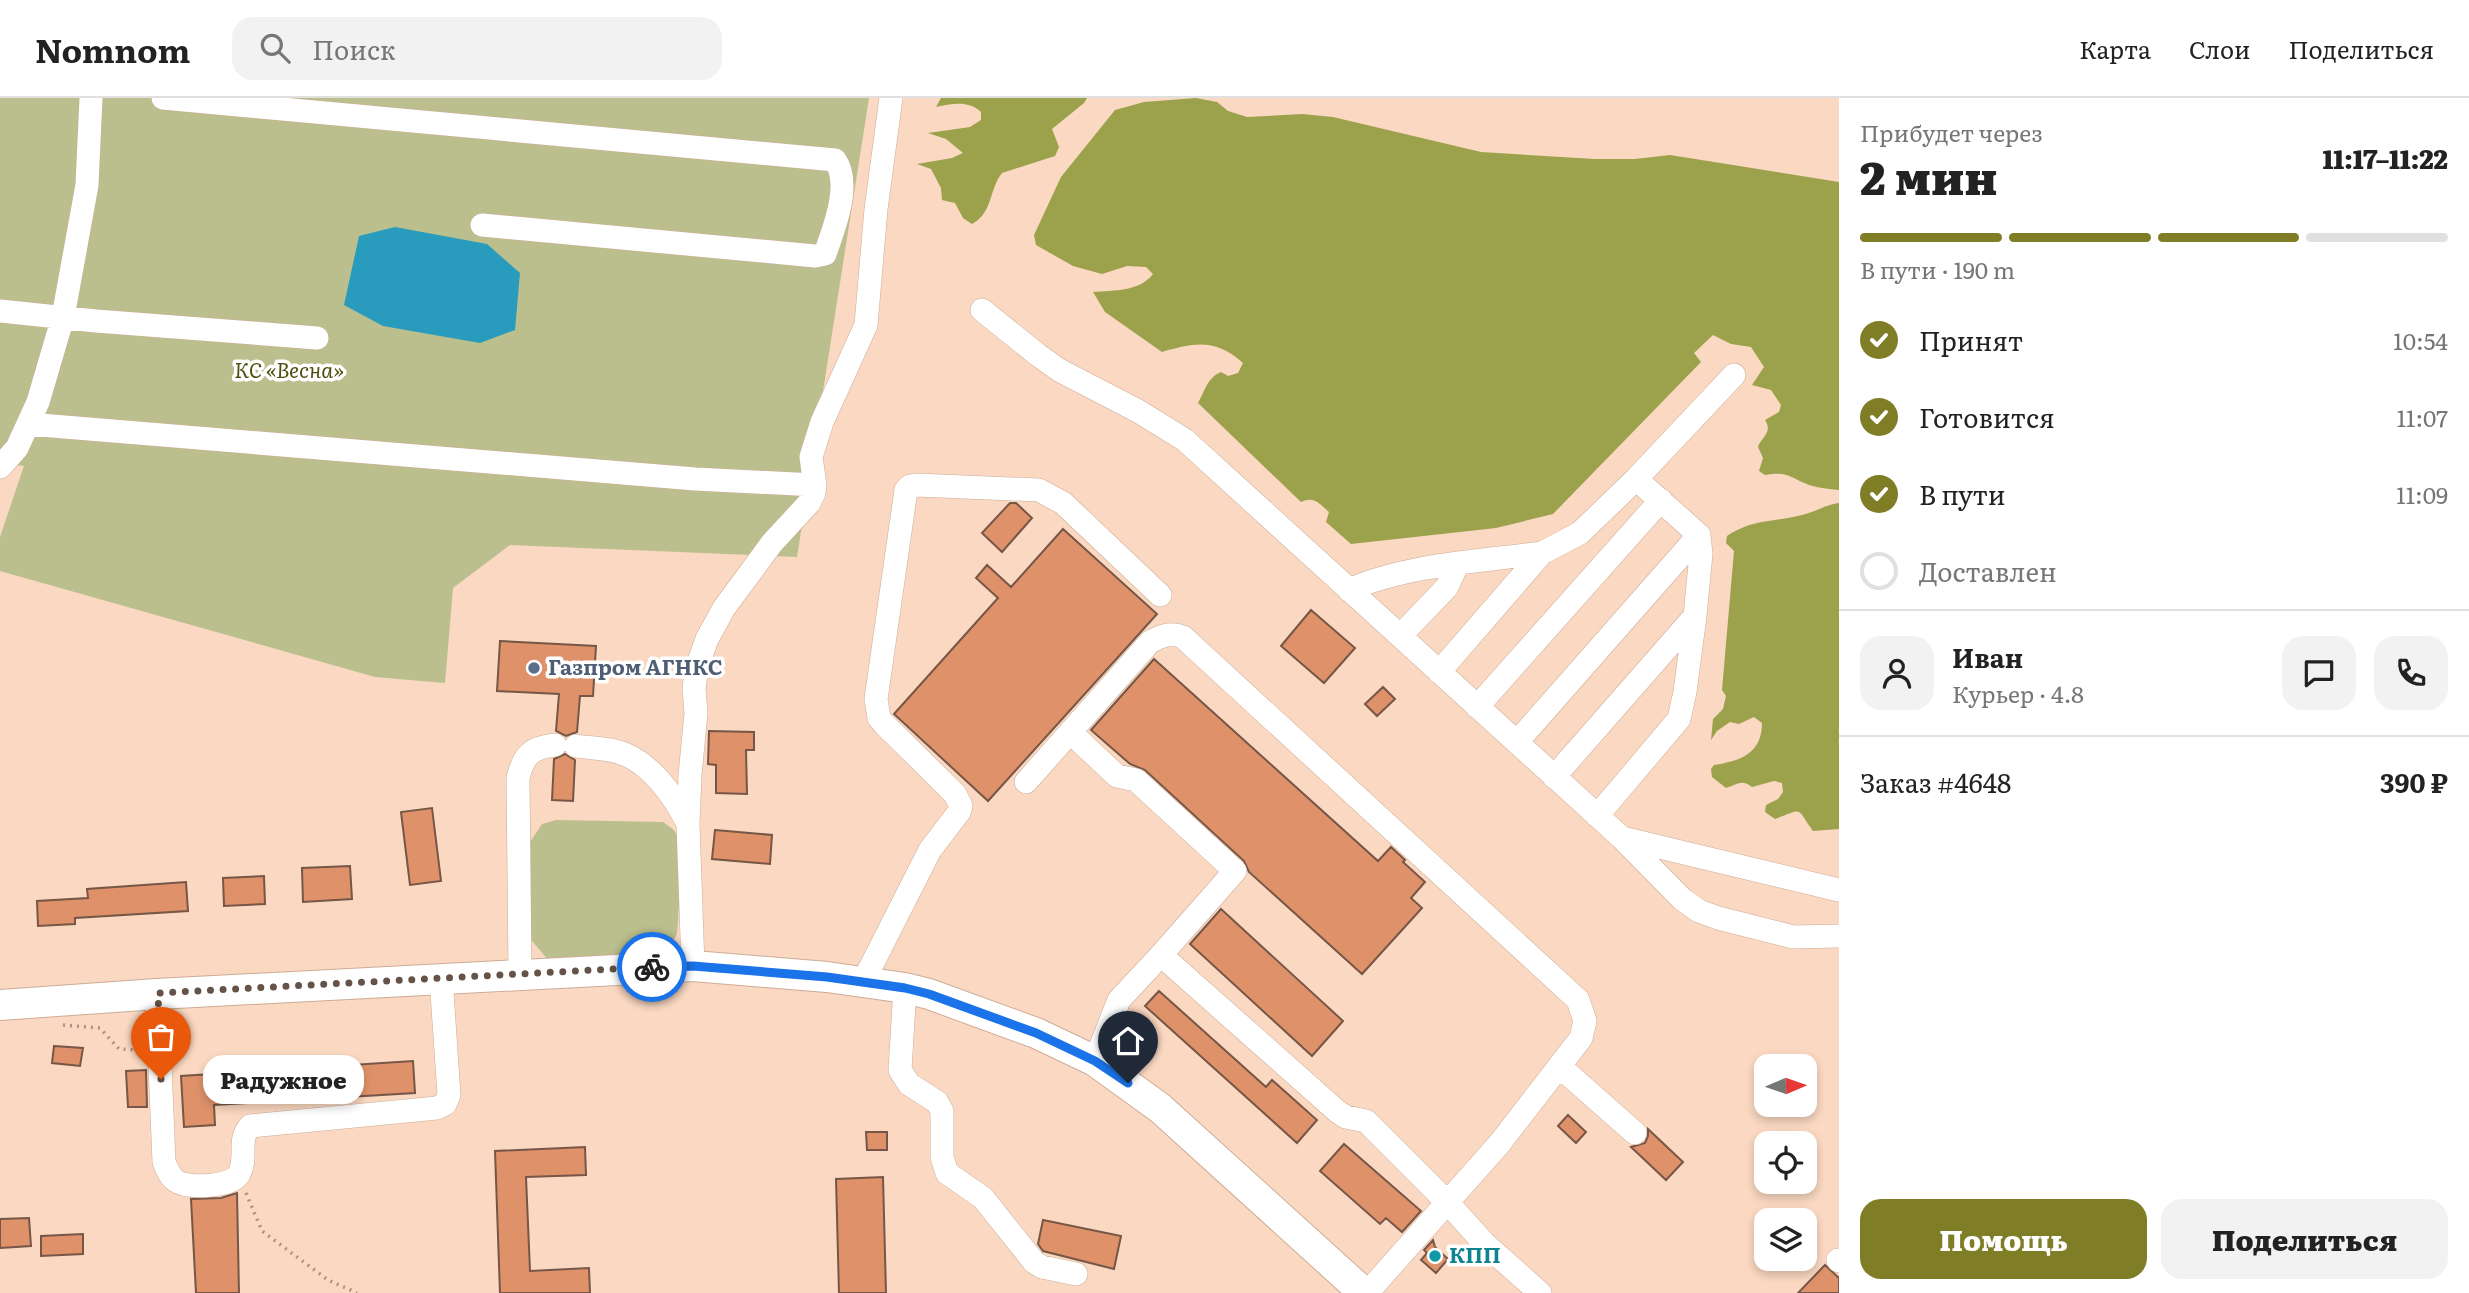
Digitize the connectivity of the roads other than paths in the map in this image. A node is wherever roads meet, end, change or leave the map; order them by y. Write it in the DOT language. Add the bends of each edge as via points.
graph roads {
  1 [pos="91,98"];
  2 [pos="163,98"];
  3 [pos="891,98"];
  4 [pos="482,225"];
  5 [pos="982,310"];
  6 [pos="0,311"];
  7 [pos="63,317"];
  8 [pos="317,338"];
  9 [pos="1734,375"];
  10 [pos="28,424"];
  11 [pos="0,467"];
  12 [pos="1636,479"];
  13 [pos="815,485"];
  14 [pos="1661,500"];
  15 [pos="1699,535"];
  16 [pos="1542,553"];
  17 [pos="1457,565"];
  18 [pos="1349,590"];
  19 [pos="1160,595"];
  20 [pos="1695,616"];
  21 [pos="1400,636"];
  22 [pos="1438,671"];
  23 [pos="1477,707"];
  24 [pos="1070,732"];
  25 [pos="1517,742"];
  26 [pos="1555,777"];
  27 [pos="1026,782"];
  28 [pos="1597,817"];
  29 [pos="688,824"];
  30 [pos="1622,838"];
  31 [pos="1839,890"];
  32 [pos="1839,936"];
  33 [pos="1161,955"];
  34 [pos="693,966"];
  35 [pos="520,973"];
  36 [pos="441,978"];
  37 [pos="863,982"];
  38 [pos="917,991"];
  39 [pos="158,993"];
  40 [pos="0,1005"];
  41 [pos="1095,1061"];
  42 [pos="1559,1066"];
  43 [pos="1634,1133"];
  44 [pos="1447,1202"];
  45 [pos="1076,1274"];
  46 [pos="1366,1293"];
  47 [pos="1540,1293"];
  1 -- 7 [label="street" via="87,185"];
  2 -- 4 [label="street" via="835,160 841,168 834,229 825,254 816,256"];
  3 -- 13 [label="street" via="866,326 821,422 811,457"];
  5 -- 18 [label="street" via="1059,370 1185,440"];
  6 -- 7 [label="street"];
  7 -- 8 [label="street"];
  7 -- 10 [label="street"];
  9 -- 12 [label="street"];
  10 -- 11 [label="street" via="17,448"];
  10 -- 13 [label="street"];
  12 -- 14 [label="street"];
  12 -- 16 [label="street" via="1580,533"];
  13 -- 29 [label="street" via="809,503 724,608 707,639 694,688"];
  14 -- 15 [label="street"];
  14 -- 23 [label="street"];
  15 -- 20 [label="street"];
  15 -- 25 [label="street"];
  16 -- 17 [label="street"];
  16 -- 22 [label="street"];
  17 -- 18 [label="street" via="1371,580"];
  17 -- 21 [label="street" via="1447,587"];
  18 -- 21 [label="street"];
  19 -- 37 [label="street" via="1047,492 916,485 906,490 876,710 961,806 930,850"];
  20 -- 26 [label="street"];
  20 -- 28 [label="street" via="1679,719"];
  21 -- 22 [label="street"];
  22 -- 23 [label="street"];
  23 -- 25 [label="street"];
  24 -- 27 [label="street"];
  24 -- 33 [label="street" via="1117,776 1136,780 1235,872"];
  24 -- 42 [label="street" via="1150,642 1164,635 1182,637 1572,993 1584,1013 1585,1027"];
  25 -- 26 [label="street"];
  26 -- 28 [label="street"];
  28 -- 30 [label="street"];
  29 -- 34 [label="street"];
  29 -- 35 [label="street" via="671,794 640,764 617,752 566,746 539,747 530,753 518,778"];
  30 -- 31 [label="street"];
  30 -- 32 [label="street" via="1699,911 1793,937"];
  33 -- 41 [label="street" via="1119,1000"];
  33 -- 44 [label="street" via="1338,1112 1366,1121"];
  34 -- 35 [label="main road"];
  34 -- 37 [label="main road"];
  35 -- 36 [label="main road"];
  36 -- 39 [label="main road"];
  36 -- 39 [label="street" via="449,1095 444,1104 250,1126 242,1140 243,1165 232,1182 190,1186 177,1182 164,1163"];
  37 -- 38 [label="main road"];
  38 -- 41 [label="main road" via="1036,1033"];
  38 -- 45 [label="street" via="900,1070 909,1084 937,1102 942,1111 942,1157 947,1173 983,1198 1034,1262"];
  39 -- 40 [label="main road"];
  41 -- 46 [label="main road" via="1160,1108"];
  42 -- 43 [label="street"];
  42 -- 44 [label="street"];
  44 -- 46 [label="street"];
  44 -- 47 [label="street"];
}
